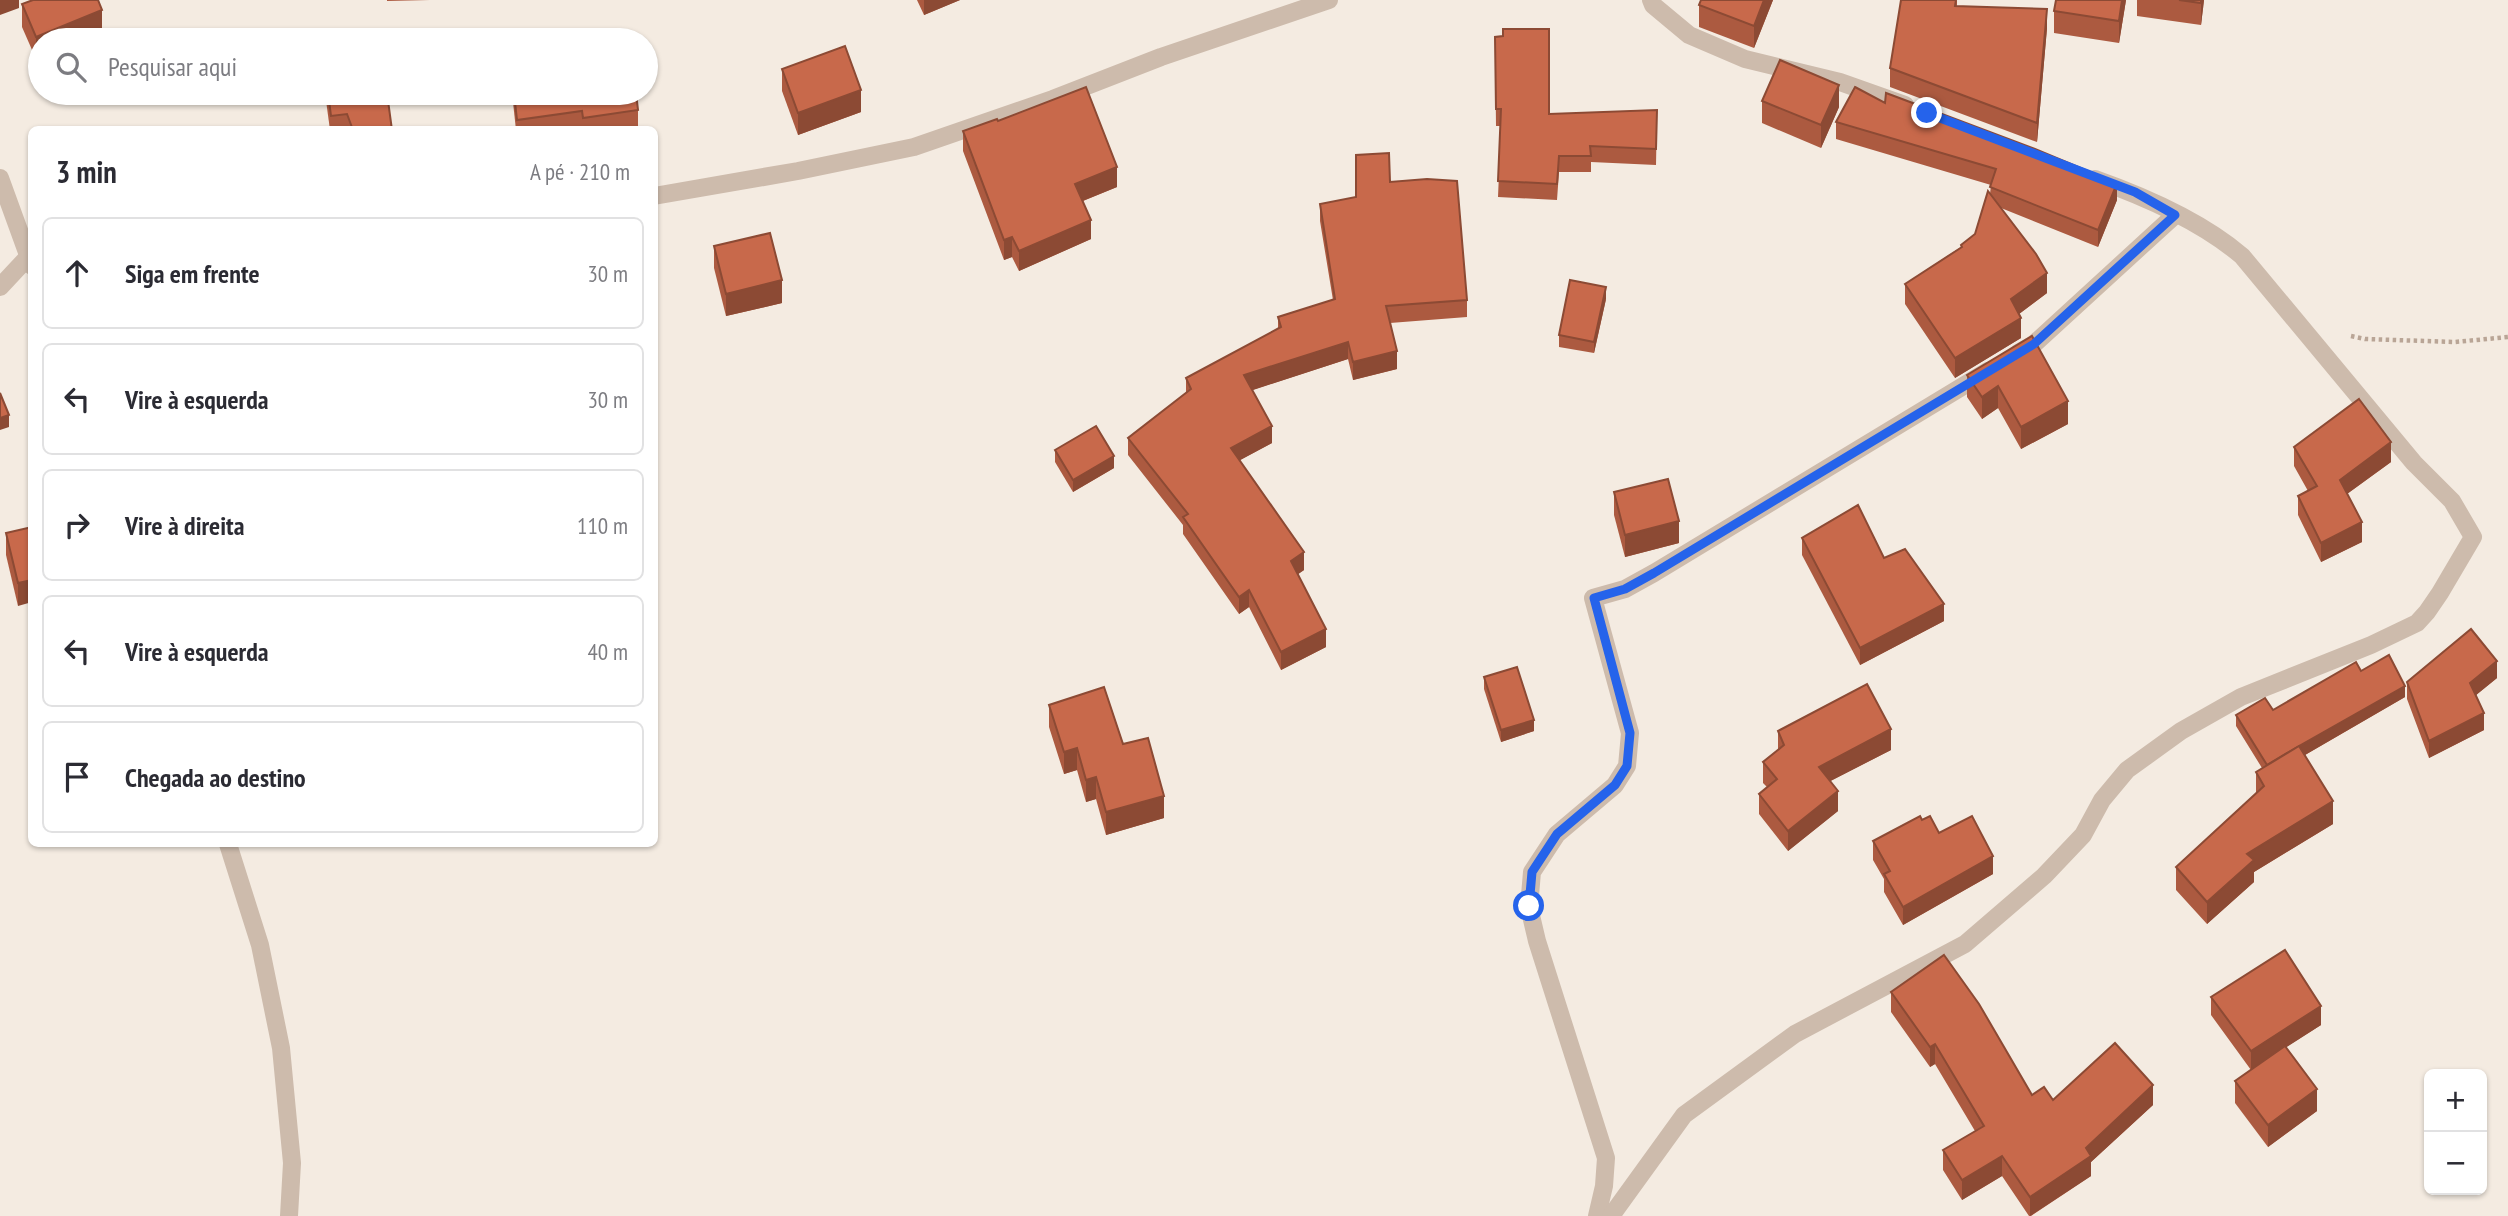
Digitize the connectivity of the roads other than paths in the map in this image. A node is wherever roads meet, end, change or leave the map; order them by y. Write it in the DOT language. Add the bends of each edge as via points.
graph roads {
  1 [pos="1329,0"];
  2 [pos="1651,0"];
  3 [pos="1927,113"];
  4 [pos="2084,174"];
  5 [pos="0,178"];
  6 [pos="658,194"];
  7 [pos="2175,215"];
  8 [pos="28,256"];
  9 [pos="28,264"];
  10 [pos="0,287"];
  11 [pos="229,847"];
  12 [pos="289,1216"];
  13 [pos="1597,1216"];
  14 [pos="1611,1216"];
  1 -- 6 [label="street" via="914,147"];
  2 -- 3 [label="street" via="1689,35 1745,59 1840,82"];
  4 -- 7 [label="street" via="2135,192"];
  5 -- 8 [label="street"];
  7 -- 13 [label="street" via="2034,344 1654,573 1625,589 1594,598 1630,733 1627,766 1615,785 1557,834 1532,872 1529,906 1606,1158"];
  7 -- 14 [label="street" via="2225,242 2256,271 2414,463 2452,501 2473,537 2417,622 2241,697 2181,731 2127,770 2059,860 1965,944 1796,1034 1684,1115"];
  9 -- 10 [label="street"];
  11 -- 12 [label="street" via="260,945 281,1048 292,1163"];
}
